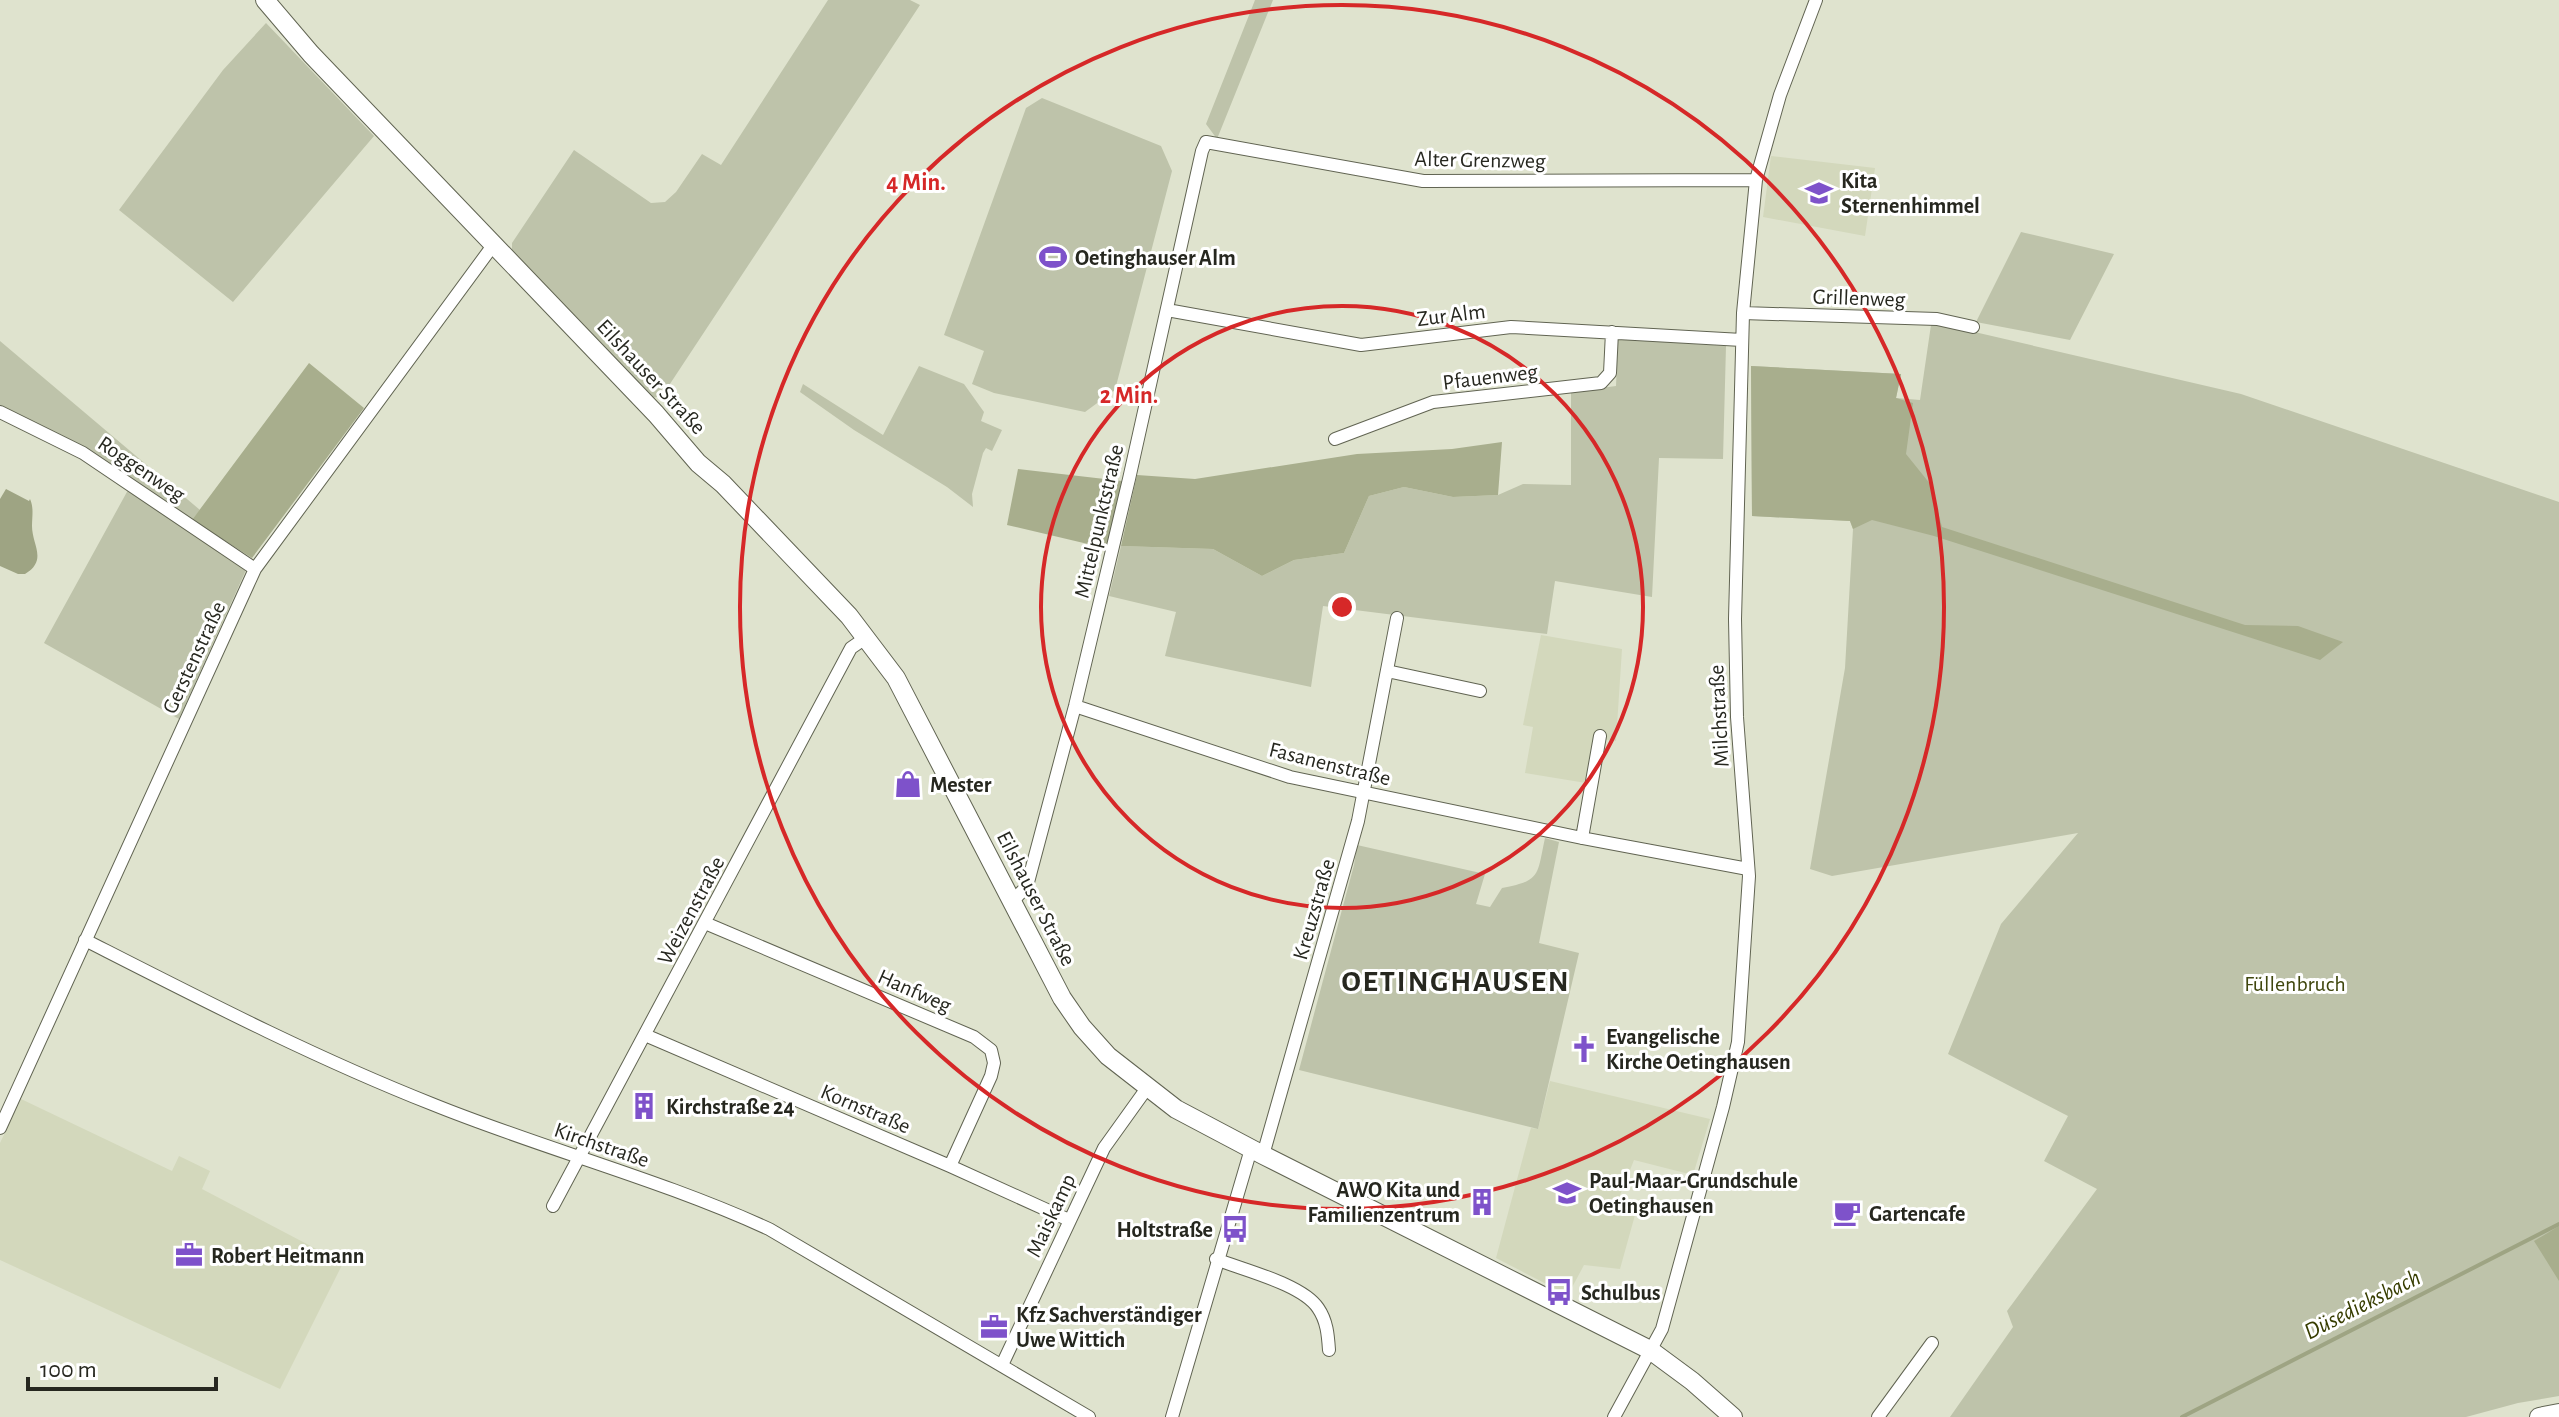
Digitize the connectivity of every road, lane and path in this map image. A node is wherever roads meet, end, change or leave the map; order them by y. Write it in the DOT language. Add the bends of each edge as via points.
graph roads {
  1 [pos="265,0"];
  2 [pos="1816,0"];
  3 [pos="1206,142"];
  4 [pos="1756,180"];
  5 [pos="494,244"];
  6 [pos="1167,310"];
  7 [pos="1743,313"];
  8 [pos="1973,327"];
  9 [pos="1612,332"];
  10 [pos="1742,340"];
  11 [pos="0,412"];
  12 [pos="1335,439"];
  13 [pos="255,569"];
  14 [pos="1397,618"];
  15 [pos="867,637"];
  16 [pos="1387,671"];
  17 [pos="1480,691"];
  18 [pos="1075,706"];
  19 [pos="1600,736"];
  20 [pos="1364,793"];
  21 [pos="1582,838"];
  22 [pos="1748,869"];
  23 [pos="1012,902"];
  24 [pos="705,923"];
  25 [pos="85,940"];
  26 [pos="645,1035"];
  27 [pos="1147,1088"];
  28 [pos="0,1128"];
  29 [pos="1257,1152"];
  30 [pos="580,1157"];
  31 [pos="950,1166"];
  32 [pos="553,1206"];
  33 [pos="1069,1220"];
  34 [pos="1216,1259"];
  35 [pos="1932,1343"];
  36 [pos="1329,1350"];
  37 [pos="1650,1350"];
  38 [pos="1002,1365"];
  39 [pos="2559,1413"];
  40 [pos="1089,1417"];
  41 [pos="1172,1417"];
  42 [pos="1614,1417"];
  43 [pos="1733,1417"];
  44 [pos="1878,1417"];
  45 [pos="2539,1417"];
  1 -- 5 [label="street, Eilshauser Straße"];
  2 -- 4 [label="street, Milchstraße" via="1780,95"];
  3 -- 4 [label="street, Alter Grenzweg" via="1423,181"];
  3 -- 6 [label="street, Mittelpunktstraße"];
  4 -- 7 [label="street, Milchstraße"];
  5 -- 13 [label="street, Gerstenstraße"];
  5 -- 15 [label="street, Eilshauser Straße"];
  6 -- 9 [label="street, Zur Alm" via="1361,345 1511,327"];
  6 -- 18 [label="street, Mittelpunktstraße"];
  7 -- 8 [label="street, Grillenweg" via="1937,319"];
  7 -- 10 [label="street, Milchstraße"];
  9 -- 10 [label="street, Zur Alm"];
  9 -- 12 [label="street, Pfauenweg" via="1610,373 1601,383 1433,402"];
  10 -- 22 [label="street, Milchstraße" via="1735,619"];
  11 -- 13 [label="street, Roggenweg" via="83,453"];
  13 -- 25 [label="street, Gerstenstraße"];
  14 -- 16 [label="street, Kreuzstraße"];
  15 -- 23 [label="street, Eilshauser Straße" via="896,678"];
  15 -- 24 [label="street, Weizenstraße" via="851,648"];
  16 -- 17 [label="street"];
  16 -- 20 [label="street, Kreuzstraße"];
  18 -- 20 [label="street, Fasanenstraße" via="1290,777"];
  18 -- 23 [label="street, Mittelpunktstraße" via="1027,886"];
  19 -- 21 [label="street"];
  20 -- 21 [label="street, Fasanenstraße"];
  20 -- 29 [label="street, Kreuzstraße" via="1317,968"];
  21 -- 22 [label="street, Fasanenstraße"];
  22 -- 37 [label="street, Milchstraße" via="1738,1042 1662,1329"];
  23 -- 27 [label="street, Eilshauser Straße" via="1082,1027"];
  24 -- 26 [label="street, Weizenstraße"];
  24 -- 31 [label="street, Hanfweg" via="974,1037 991,1050 991,1076"];
  25 -- 28 [label="street, Gerstenstraße"];
  25 -- 30 [label="street, Kirchstraße" via="346,1069"];
  26 -- 30 [label="street, Weizenstraße"];
  26 -- 31 [label="street, Kornstraße"];
  27 -- 29 [label="street, Eilshauser Straße"];
  27 -- 33 [label="street, Maiskamp" via="1104,1148"];
  29 -- 34 [label="street"];
  29 -- 37 [label="street, Eilshauser Straße"];
  30 -- 32 [label="street, Weizenstraße"];
  30 -- 38 [label="street, Kirchstraße" via="769,1229"];
  31 -- 33 [label="street, Kornstraße"];
  33 -- 38 [label="street, Maiskamp"];
  34 -- 36 [label="street" via="1311,1300 1324,1319"];
  34 -- 41 [label="street"];
  35 -- 44 [label="street"];
  37 -- 42 [label="street, Milchstraße"];
  37 -- 43 [label="street, Eilshauser Straße"];
  38 -- 40 [label="street, Kirchstraße"];
  39 -- 45 [label="street"];
}
